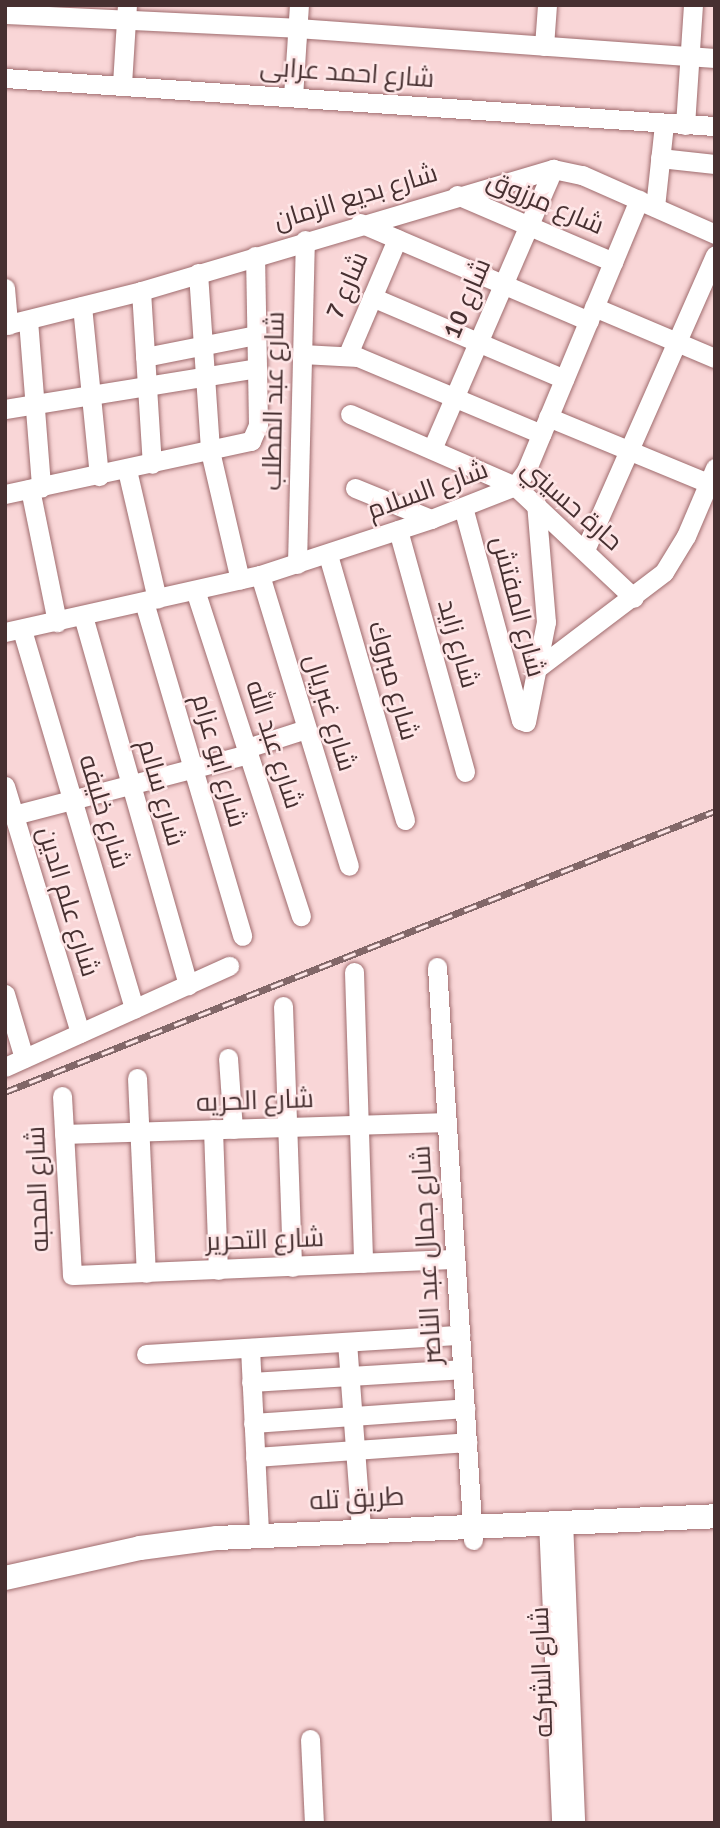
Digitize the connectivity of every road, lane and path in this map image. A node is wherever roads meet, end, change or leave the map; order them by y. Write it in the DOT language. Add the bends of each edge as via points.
graph roads {
  1 [pos="299,5"];
  2 [pos="547,5"];
  3 [pos="693,5"];
  4 [pos="127,13"];
  5 [pos="5,14"];
  6 [pos="298,28"];
  7 [pos="544,46"];
  8 [pos="690,56"];
  9 [pos="715,58"];
  10 [pos="5,78"];
  11 [pos="122,85"];
  12 [pos="293,97"];
  13 [pos="664,124"];
  14 [pos="685,125"];
  15 [pos="715,126"];
  16 [pos="660,158"];
  17 [pos="715,164"];
  18 [pos="553,169"];
  19 [pos="457,195"];
  20 [pos="647,204"];
  21 [pos="360,223"];
  22 [pos="528,226"];
  23 [pos="715,234"];
  24 [pos="397,239"];
  25 [pos="305,240"];
  26 [pos="715,255"];
  27 [pos="255,256"];
  28 [pos="613,262"];
  29 [pos="198,273"];
  30 [pos="503,284"];
  31 [pos="5,288"];
  32 [pos="141,291"];
  33 [pos="372,298"];
  34 [pos="82,306"];
  35 [pos="591,314"];
  36 [pos="28,320"];
  37 [pos="7,325"];
  38 [pos="256,335"];
  39 [pos="478,342"];
  40 [pos="677,342"];
  41 [pos="202,345"];
  42 [pos="302,354"];
  43 [pos="348,354"];
  44 [pos="145,357"];
  45 [pos="715,358"];
  46 [pos="257,368"];
  47 [pos="205,376"];
  48 [pos="564,379"];
  49 [pos="147,386"];
  50 [pos="92,395"];
  51 [pos="454,398"];
  52 [pos="35,404"];
  53 [pos="5,409"];
  54 [pos="350,414"];
  55 [pos="545,426"];
  56 [pos="432,449"];
  57 [pos="209,451"];
  58 [pos="629,451"];
  59 [pos="152,464"];
  60 [pos="127,470"];
  61 [pos="99,475"];
  62 [pos="712,476"];
  63 [pos="515,486"];
  64 [pos="36,488"];
  65 [pos="355,488"];
  66 [pos="5,494"];
  67 [pos="536,503"];
  68 [pos="463,507"];
  69 [pos="431,519"];
  70 [pos="398,530"];
  71 [pos="585,550"];
  72 [pos="328,555"];
  73 [pos="297,564"];
  74 [pos="260,575"];
  75 [pos="240,580"];
  76 [pos="195,590"];
  77 [pos="634,598"];
  78 [pos="151,600"];
  79 [pos="83,616"];
  80 [pos="57,622"];
  81 [pos="13,631"];
  82 [pos="539,667"];
  83 [pos="306,729"];
  84 [pos="248,751"];
  85 [pos="193,769"];
  86 [pos="465,772"];
  87 [pos="131,785"];
  88 [pos="72,800"];
  89 [pos="8,801"];
  90 [pos="405,820"];
  91 [pos="348,866"];
  92 [pos="301,916"];
  93 [pos="243,936"];
  94 [pos="229,966"];
  95 [pos="437,967"];
  96 [pos="354,972"];
  97 [pos="187,985"];
  98 [pos="7,1004"];
  99 [pos="283,1006"];
  100 [pos="134,1009"];
  101 [pos="80,1033"];
  102 [pos="24,1058"];
  103 [pos="228,1058"];
  104 [pos="5,1067"];
  105 [pos="137,1078"];
  106 [pos="62,1096"];
  107 [pos="447,1122"];
  108 [pos="359,1125"];
  109 [pos="288,1127"];
  110 [pos="223,1129"];
  111 [pos="139,1132"];
  112 [pos="64,1134"];
  113 [pos="455,1259"];
  114 [pos="363,1263"];
  115 [pos="292,1267"];
  116 [pos="218,1270"];
  117 [pos="146,1273"];
  118 [pos="76,1276"];
  119 [pos="460,1335"];
  120 [pos="347,1342"];
  121 [pos="250,1348"];
  122 [pos="146,1354"];
  123 [pos="461,1369"];
  124 [pos="350,1374"];
  125 [pos="251,1382"];
  126 [pos="465,1408"];
  127 [pos="353,1416"];
  128 [pos="253,1423"];
  129 [pos="467,1443"];
  130 [pos="355,1450"];
  131 [pos="255,1457"];
  132 [pos="715,1516"];
  133 [pos="361,1529"];
  134 [pos="556,1529"];
  135 [pos="715,1531"];
  136 [pos="472,1532"];
  137 [pos="258,1535"];
  138 [pos="5,1578"];
  139 [pos="5,1592"];
  140 [pos="310,1739"];
  141 [pos="314,1823"];
  142 [pos="561,1823"];
  143 [pos="575,1823"];
  1 -- 6 [label="street"];
  2 -- 7 [label="street"];
  3 -- 8 [label="street"];
  4 -- 5 [label="street"];
  4 -- 6 [label="street"];
  4 -- 11 [label="street"];
  6 -- 7 [label="street"];
  6 -- 12 [label="street"];
  7 -- 8 [label="street"];
  8 -- 9 [label="street"];
  8 -- 14 [label="street"];
  10 -- 11 [label="street, شارع احمد عرابى"];
  11 -- 12 [label="street, شارع احمد عرابى"];
  12 -- 13 [label="street, شارع احمد عرابى"];
  13 -- 14 [label="street, شارع احمد عرابى"];
  13 -- 16 [label="street, شارع السلام"];
  14 -- 15 [label="street, شارع احمد عرابى"];
  16 -- 17 [label="street"];
  16 -- 20 [label="street, شارع السلام"];
  18 -- 19 [label="street, شارع بديع الزمان"];
  18 -- 20 [label="street, شارع بديع الزمان" via="582,175"];
  18 -- 22 [label="street, شارع 10"];
  19 -- 21 [label="street, شارع بديع الزمان"];
  19 -- 22 [label="street, شارع مرزوق"];
  20 -- 23 [label="street, شارع بديع الزمان"];
  20 -- 28 [label="street, شارع السلام"];
  21 -- 24 [label="street"];
  21 -- 25 [label="street, شارع بديع الزمان"];
  22 -- 28 [label="street, شارع مرزوق"];
  22 -- 30 [label="street, شارع 10"];
  24 -- 30 [label="street"];
  24 -- 33 [label="street, شارع 7"];
  25 -- 27 [label="street, شارع بديع الزمان"];
  25 -- 42 [label="street, شارع عبد المطلب"];
  26 -- 40 [label="street"];
  27 -- 29 [label="street, شارع بديع الزمان"];
  27 -- 38 [label="street"];
  28 -- 35 [label="street, شارع السلام"];
  29 -- 32 [label="street, شارع بديع الزمان"];
  29 -- 41 [label="street"];
  30 -- 35 [label="street"];
  30 -- 39 [label="street, شارع 10"];
  31 -- 37 [label="street"];
  32 -- 34 [label="street, شارع بديع الزمان"];
  32 -- 44 [label="street"];
  33 -- 39 [label="street"];
  33 -- 43 [label="street, شارع 7"];
  34 -- 36 [label="street, شارع بديع الزمان"];
  34 -- 50 [label="street"];
  35 -- 40 [label="street"];
  35 -- 48 [label="street, شارع السلام"];
  36 -- 37 [label="street, شارع بديع الزمان"];
  36 -- 52 [label="street"];
  38 -- 41 [label="street"];
  38 -- 46 [label="street"];
  39 -- 48 [label="street"];
  39 -- 51 [label="street, شارع 10"];
  40 -- 45 [label="street"];
  40 -- 58 [label="street"];
  41 -- 44 [label="street"];
  41 -- 47 [label="street"];
  42 -- 43 [label="street"];
  42 -- 73 [label="street, شارع عبد المطلب"];
  43 -- 51 [label="street"];
  44 -- 49 [label="street"];
  46 -- 47 [label="street"];
  46 -- 57 [label="street" via="257,434"];
  47 -- 49 [label="street"];
  47 -- 57 [label="street"];
  48 -- 55 [label="street, شارع السلام"];
  49 -- 50 [label="street"];
  49 -- 59 [label="street"];
  50 -- 52 [label="street"];
  50 -- 61 [label="street"];
  51 -- 55 [label="street"];
  51 -- 56 [label="street, شارع 10"];
  52 -- 53 [label="street"];
  52 -- 64 [label="street"];
  54 -- 56 [label="street, حارة حسيني"];
  55 -- 58 [label="street"];
  55 -- 63 [label="street, شارع السلام"];
  56 -- 63 [label="street, حارة حسيني"];
  57 -- 59 [label="street"];
  57 -- 75 [label="street"];
  58 -- 62 [label="street"];
  58 -- 71 [label="street"];
  59 -- 60 [label="street"];
  60 -- 61 [label="street"];
  60 -- 78 [label="street, شارع ابو عزام"];
  61 -- 64 [label="street"];
  62 -- 77 [label="street" via="672,560"];
  63 -- 67 [label="street, حارة حسيني"];
  63 -- 68 [label="street, شارع السلام"];
  64 -- 66 [label="street"];
  64 -- 80 [label="street"];
  65 -- 69 [label="street"];
  67 -- 71 [label="street, حارة حسيني"];
  67 -- 82 [label="street" via="545,599"];
  68 -- 69 [label="street, شارع السلام"];
  68 -- 82 [label="street, شارع المفتش" via="521,720 528,721"];
  69 -- 70 [label="street, شارع السلام"];
  70 -- 72 [label="street, شارع السلام"];
  70 -- 86 [label="street, شارع زايد"];
  71 -- 77 [label="street, حارة حسيني"];
  72 -- 73 [label="street, شارع السلام"];
  72 -- 90 [label="street, شارع مبروك"];
  73 -- 74 [label="street, شارع السلام"];
  74 -- 75 [label="street, شارع السلام"];
  74 -- 83 [label="street, شارع غبريال"];
  75 -- 76 [label="street, شارع السلام"];
  76 -- 78 [label="street, شارع السلام"];
  76 -- 84 [label="street, شارع عبد الله"];
  77 -- 82 [label="street"];
  78 -- 79 [label="street, شارع السلام"];
  78 -- 85 [label="street, شارع ابو عزام"];
  79 -- 80 [label="street, شارع السلام"];
  79 -- 87 [label="street, شارع سالم"];
  80 -- 81 [label="street, شارع السلام"];
  81 -- 88 [label="street, شارع خليفه"];
  83 -- 84 [label="street"];
  83 -- 91 [label="street, شارع غبريال"];
  84 -- 85 [label="street"];
  84 -- 92 [label="street, شارع عبد الله"];
  85 -- 87 [label="street"];
  85 -- 93 [label="street, شارع ابو عزام"];
  87 -- 88 [label="street"];
  87 -- 97 [label="street, شارع سالم"];
  88 -- 89 [label="street"];
  88 -- 100 [label="street, شارع خليفه"];
  89 -- 101 [label="street, شارع علم الدين"];
  94 -- 97 [label="street"];
  95 -- 107 [label="street, شارع جمال عبد الناصر"];
  96 -- 108 [label="street"];
  97 -- 100 [label="street"];
  98 -- 102 [label="street"];
  99 -- 109 [label="street"];
  100 -- 101 [label="street"];
  101 -- 102 [label="street"];
  102 -- 104 [label="street"];
  103 -- 110 [label="street"];
  105 -- 111 [label="street"];
  106 -- 112 [label="street, شارع المحبه"];
  107 -- 108 [label="street, شارع الحريه"];
  107 -- 113 [label="street, شارع جمال عبد الناصر"];
  108 -- 109 [label="street, شارع الحريه"];
  108 -- 114 [label="street"];
  109 -- 110 [label="street, شارع الحريه"];
  109 -- 115 [label="street"];
  110 -- 111 [label="street, شارع الحريه"];
  110 -- 116 [label="street"];
  111 -- 112 [label="street, شارع الحريه"];
  111 -- 117 [label="street"];
  112 -- 118 [label="street, شارع المحبه" via="69,1269"];
  113 -- 114 [label="street, شارع التحرير"];
  113 -- 119 [label="street, شارع جمال عبد الناصر"];
  114 -- 115 [label="street, شارع التحرير"];
  115 -- 116 [label="street, شارع التحرير"];
  116 -- 117 [label="street, شارع التحرير"];
  117 -- 118 [label="street, شارع التحرير"];
  119 -- 120 [label="street"];
  119 -- 123 [label="street, شارع جمال عبد الناصر"];
  120 -- 121 [label="street"];
  120 -- 124 [label="street"];
  121 -- 122 [label="street"];
  121 -- 125 [label="street"];
  123 -- 124 [label="street"];
  123 -- 126 [label="street, شارع جمال عبد الناصر"];
  124 -- 125 [label="street"];
  124 -- 127 [label="street"];
  125 -- 128 [label="street"];
  126 -- 127 [label="street"];
  126 -- 129 [label="street, شارع جمال عبد الناصر"];
  127 -- 128 [label="street"];
  127 -- 130 [label="street"];
  128 -- 131 [label="street"];
  129 -- 130 [label="street"];
  129 -- 136 [label="street, شارع جمال عبد الناصر"];
  130 -- 131 [label="street"];
  130 -- 133 [label="street"];
  131 -- 137 [label="street"];
  132 -- 134 [label="main road, طريق تله"];
  133 -- 136 [label="main road, طريق تله"];
  133 -- 137 [label="main road, طريق تله"];
  134 -- 135 [label="main road, طريق تله"];
  134 -- 136 [label="main road, طريق تله"];
  134 -- 142 [label="street, شارع الشركه"];
  134 -- 143 [label="street, شارع الشركه"];
  136 -- 139 [label="main road, طريق تله" via="189,1556"];
  137 -- 138 [label="main road, طريق تله" via="140,1548"];
  140 -- 141 [label="street"];
}
